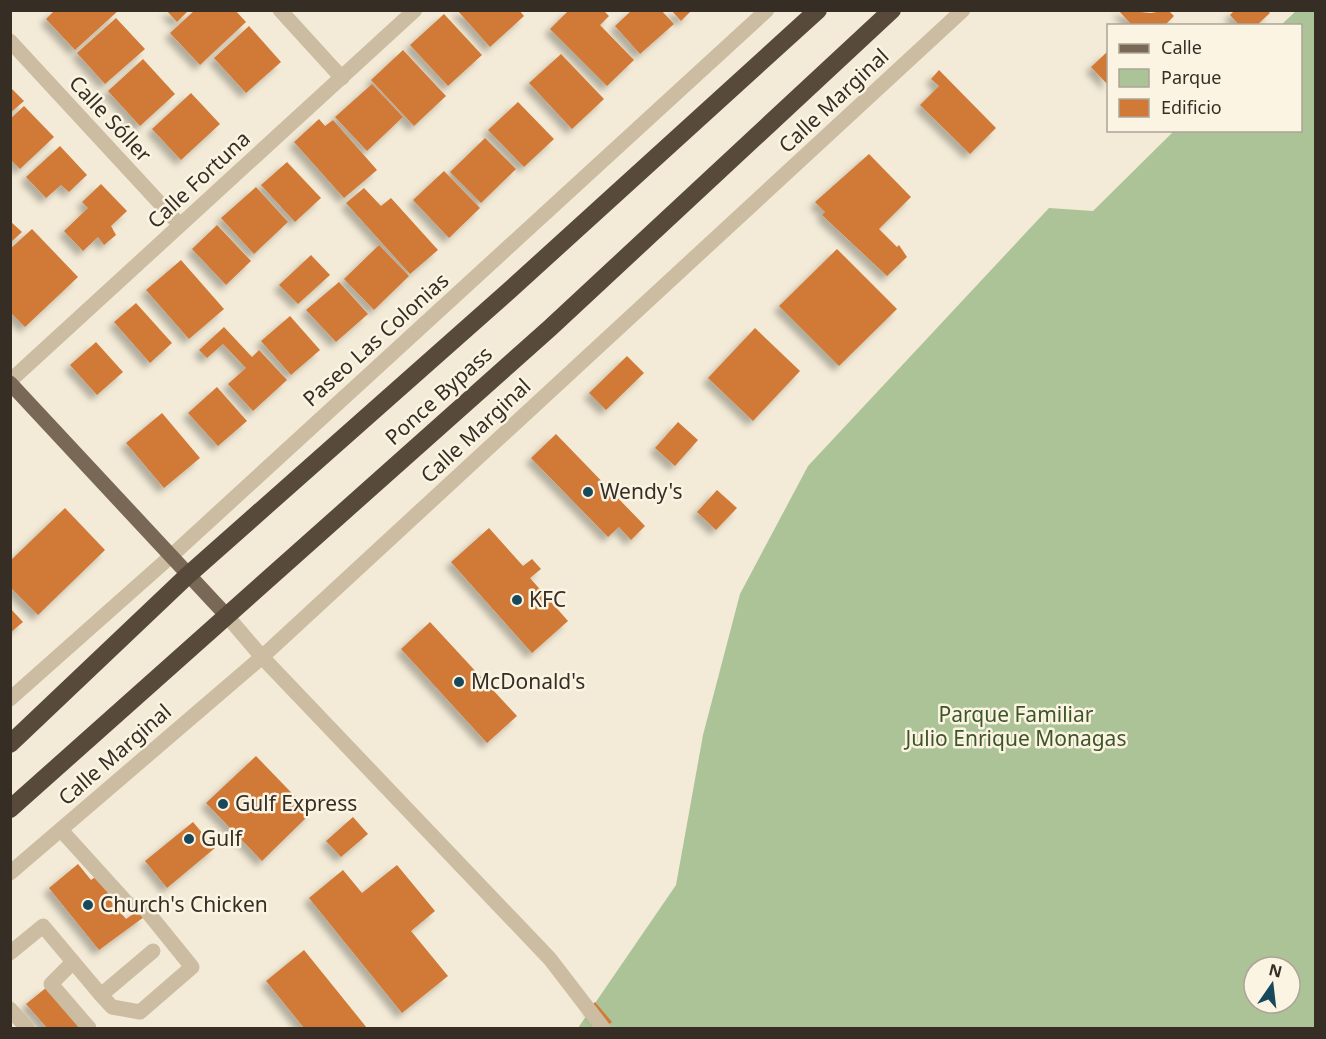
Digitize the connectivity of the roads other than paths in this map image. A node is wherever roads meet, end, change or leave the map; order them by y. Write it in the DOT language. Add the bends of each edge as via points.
graph roads {
  1 [pos="280,10"];
  2 [pos="415,10"];
  3 [pos="767,10"];
  4 [pos="818,10"];
  5 [pos="892,10"];
  6 [pos="963,10"];
  7 [pos="10,41"];
  8 [pos="342,78"];
  9 [pos="180,225"];
  10 [pos="10,382"];
  11 [pos="170,557"];
  12 [pos="187,576"];
  13 [pos="227,616"];
  14 [pos="262,657"];
  15 [pos="10,699"];
  16 [pos="10,744"];
  17 [pos="10,809"];
  18 [pos="61,830"];
  19 [pos="10,873"];
  20 [pos="153,951"];
  21 [pos="10,953"];
  22 [pos="73,962"];
  23 [pos="102,994"];
  24 [pos="10,1010"];
  25 [pos="27,1029"];
  26 [pos="89,1029"];
  27 [pos="603,1029"];
  1 -- 8 [label="street"];
  2 -- 8 [label="street, Calle Fortuna"];
  3 -- 11 [label="street, Paseo Las Colonias"];
  4 -- 12 [label="highway, Ponce Bypass" via="512,289"];
  5 -- 13 [label="highway, Ponce Bypass" via="550,328"];
  6 -- 14 [label="street, Calle Marginal"];
  7 -- 9 [label="street, Calle Sóller"];
  8 -- 9 [label="street, Calle Fortuna"];
  9 -- 10 [label="street, Calle Fortuna"];
  10 -- 11 [label="main road"];
  11 -- 12 [label="main road"];
  11 -- 15 [label="street, Paseo Las Colonias"];
  12 -- 13 [label="main road"];
  12 -- 16 [label="highway, Ponce Bypass"];
  13 -- 14 [label="street"];
  13 -- 17 [label="highway, Ponce Bypass"];
  14 -- 18 [label="street, Calle Marginal"];
  14 -- 27 [label="street" via="550,959"];
  18 -- 19 [label="street, Calle Marginal"];
  18 -- 23 [label="street" via="128,904 145,909 192,967 140,1012 112,1007"];
  20 -- 23 [label="street"];
  21 -- 22 [label="street" via="43,926"];
  22 -- 23 [label="street"];
  22 -- 26 [label="street" via="51,984"];
  24 -- 25 [label="street"];
}
